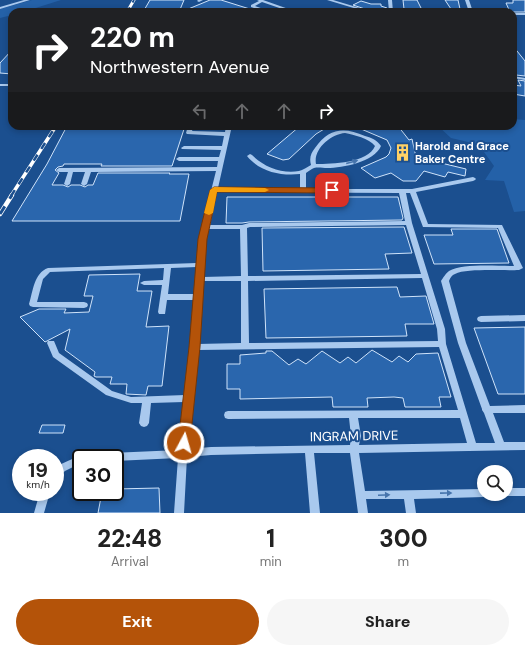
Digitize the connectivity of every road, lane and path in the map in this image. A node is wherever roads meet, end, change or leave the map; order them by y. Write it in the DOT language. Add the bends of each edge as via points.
graph roads {
  1 [pos="28,0"];
  2 [pos="329,0"];
  3 [pos="261,1"];
  4 [pos="0,8"];
  5 [pos="258,8"];
  6 [pos="283,8"];
  7 [pos="357,8"];
  8 [pos="190,130"];
  9 [pos="228,130"];
  10 [pos="184,148"];
  11 [pos="223,148"];
  12 [pos="250,156"];
  13 [pos="179,159"];
  14 [pos="221,159"];
  15 [pos="314,166"];
  16 [pos="219,169"];
  17 [pos="59,170"];
  18 [pos="71,170"];
  19 [pos="88,170"];
  20 [pos="302,172"];
  21 [pos="473,179"];
  22 [pos="67,184"];
  23 [pos="84,184"];
  24 [pos="214,190"];
  25 [pos="304,190"];
  26 [pos="402,191"];
  27 [pos="412,191"];
  28 [pos="409,223"];
  29 [pos="205,227"];
  30 [pos="243,227"];
  31 [pos="201,265"];
  32 [pos="168,266"];
  33 [pos="424,276"];
  34 [pos="200,279"];
  35 [pos="245,279"];
  36 [pos="166,282"];
  37 [pos="144,283"];
  38 [pos="164,297"];
  39 [pos="198,297"];
  40 [pos="84,304"];
  41 [pos="162,312"];
  42 [pos="525,318"];
  43 [pos="481,319"];
  44 [pos="51,343"];
  45 [pos="442,344"];
  46 [pos="246,346"];
  47 [pos="194,347"];
  48 [pos="189,398"];
  49 [pos="147,400"];
  50 [pos="525,409"];
  51 [pos="486,410"];
  52 [pos="352,414"];
  53 [pos="463,414"];
  54 [pos="228,415"];
  55 [pos="144,423"];
  56 [pos="525,446"];
  57 [pos="473,447"];
  58 [pos="501,447"];
  59 [pos="309,450"];
  60 [pos="354,450"];
  61 [pos="184,453"];
  62 [pos="124,456"];
  63 [pos="513,492"];
  64 [pos="525,492"];
  65 [pos="477,493"];
  66 [pos="408,494"];
  67 [pos="361,495"];
  68 [pos="42,501"];
  69 [pos="39,513"];
  70 [pos="179,513"];
  71 [pos="315,513"];
  72 [pos="363,513"];
  73 [pos="411,513"];
  1 -- 4 [label="street"];
  2 -- 7 [label="street"];
  3 -- 5 [label="street" via="252,6"];
  3 -- 6 [label="street"];
  8 -- 9 [label="street" via="189,133"];
  9 -- 11 [label="street"];
  10 -- 11 [label="street"];
  11 -- 14 [label="street"];
  12 -- 20 [label="street" via="258,164 269,169"];
  13 -- 14 [label="street"];
  14 -- 16 [label="street"];
  15 -- 15 [label="street, one-way" via="354,162 373,154 378,146 373,141 354,133 334,133 324,139 315,152 312,158"];
  15 -- 20 [label="street"];
  16 -- 19 [label="street"];
  16 -- 24 [label="street"];
  17 -- 18 [label="street"];
  18 -- 19 [label="street"];
  18 -- 22 [label="street"];
  19 -- 23 [label="street"];
  20 -- 25 [label="street"];
  21 -- 27 [label="street"];
  24 -- 25 [label="street"];
  24 -- 29 [label="street"];
  25 -- 26 [label="street"];
  26 -- 27 [label="street"];
  26 -- 28 [label="street"];
  27 -- 51 [label="street" via="425,226 500,226 519,268 454,272 444,281 462,343"];
  28 -- 30 [label="street"];
  28 -- 33 [label="street"];
  29 -- 30 [label="street"];
  29 -- 31 [label="street"];
  30 -- 35 [label="street"];
  31 -- 32 [label="street"];
  31 -- 34 [label="street"];
  32 -- 36 [label="street"];
  32 -- 40 [label="street" via="48,270 40,278 33,304"];
  33 -- 35 [label="street"];
  33 -- 45 [label="street" via="441,329"];
  34 -- 35 [label="street"];
  34 -- 39 [label="street"];
  35 -- 46 [label="street"];
  36 -- 37 [label="street"];
  36 -- 38 [label="street"];
  38 -- 39 [label="street"];
  38 -- 41 [label="street"];
  39 -- 47 [label="street"];
  42 -- 43 [label="street"];
  44 -- 49 [label="street" via="56,355 109,393 131,400"];
  45 -- 46 [label="street"];
  45 -- 53 [label="street"];
  46 -- 47 [label="street"];
  47 -- 48 [label="street"];
  48 -- 49 [label="street"];
  48 -- 61 [label="street"];
  49 -- 55 [label="street"];
  50 -- 51 [label="street"];
  51 -- 58 [label="street"];
  52 -- 53 [label="street"];
  52 -- 54 [label="street"];
  52 -- 60 [label="street" via="356,436"];
  53 -- 57 [label="street"];
  56 -- 58 [label="street, INGRAM DRIVE"];
  57 -- 58 [label="street, INGRAM DRIVE"];
  57 -- 60 [label="street, INGRAM DRIVE"];
  59 -- 60 [label="street, INGRAM DRIVE"];
  59 -- 61 [label="street, INGRAM DRIVE"];
  59 -- 71 [label="street"];
  60 -- 67 [label="street"];
  61 -- 62 [label="street, INGRAM DRIVE"];
  61 -- 70 [label="street"];
  63 -- 64 [label="street"];
  66 -- 65 [label="street, one-way"];
  67 -- 66 [label="street, one-way"];
  66 -- 73 [label="street"];
  67 -- 72 [label="street"];
  68 -- 69 [label="street"];
}
